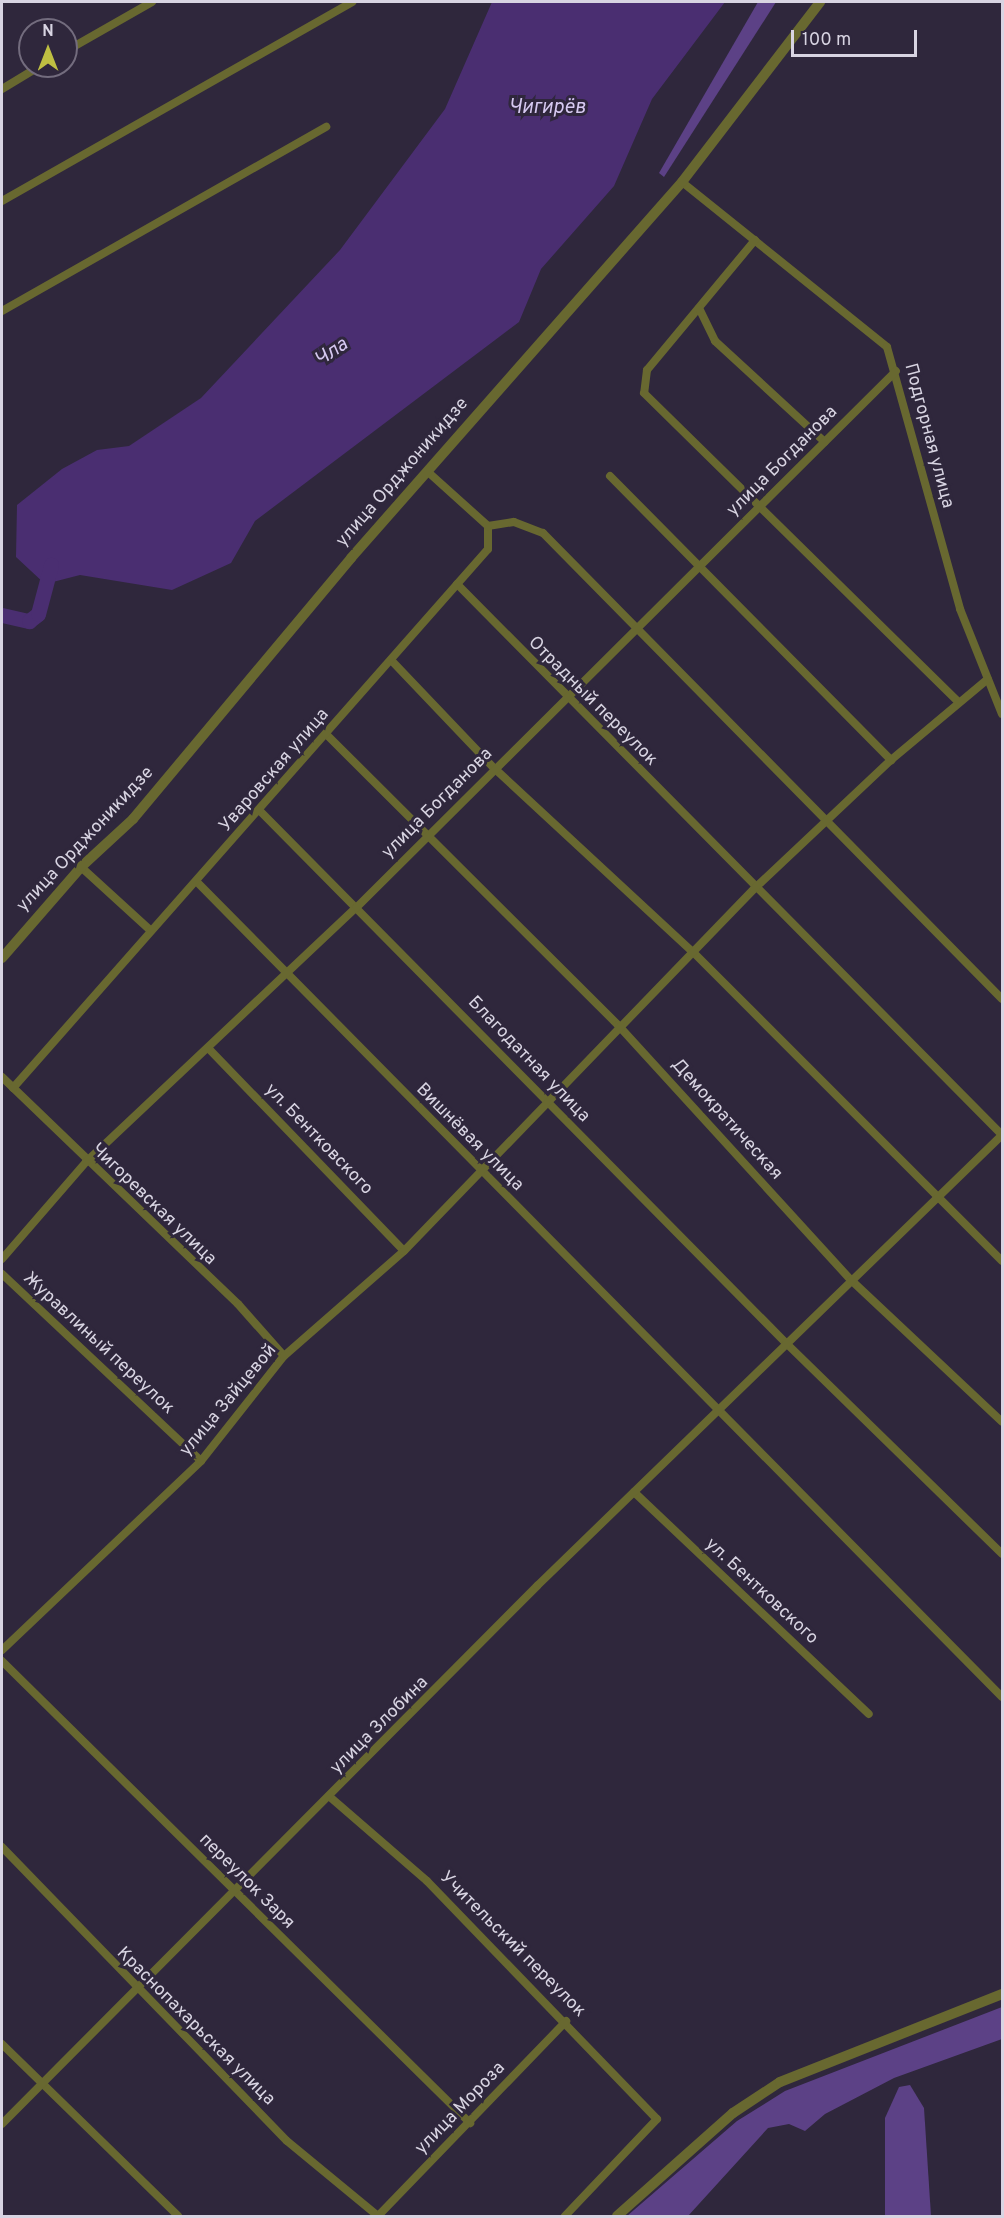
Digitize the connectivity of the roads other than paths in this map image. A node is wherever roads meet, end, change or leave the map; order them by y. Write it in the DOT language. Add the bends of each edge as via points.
graph roads {
  1 [pos="152,2"];
  2 [pos="352,2"];
  3 [pos="820,2"];
  4 [pos="78,44"];
  5 [pos="19,78"];
  6 [pos="2,88"];
  7 [pos="326,127"];
  8 [pos="682,182"];
  9 [pos="2,201"];
  10 [pos="755,240"];
  11 [pos="699,308"];
  12 [pos="2,311"];
  13 [pos="896,371"];
  14 [pos="825,442"];
  15 [pos="427,471"];
  16 [pos="610,476"];
  17 [pos="763,504"];
  18 [pos="488,526"];
  19 [pos="698,568"];
  20 [pos="457,584"];
  21 [pos="637,625"];
  22 [pos="391,660"];
  23 [pos="988,680"];
  24 [pos="564,697"];
  25 [pos="958,702"];
  26 [pos="1002,714"];
  27 [pos="326,734"];
  28 [pos="891,760"];
  29 [pos="494,768"];
  30 [pos="261,812"];
  31 [pos="830,819"];
  32 [pos="426,839"];
  33 [pos="81,867"];
  34 [pos="198,883"];
  35 [pos="754,889"];
  36 [pos="357,907"];
  37 [pos="149,929"];
  38 [pos="693,952"];
  39 [pos="2,958"];
  40 [pos="284,975"];
  41 [pos="1002,999"];
  42 [pos="618,1025"];
  43 [pos="210,1050"];
  44 [pos="2,1077"];
  45 [pos="13,1088"];
  46 [pos="546,1100"];
  47 [pos="1002,1135"];
  48 [pos="86,1162"];
  49 [pos="479,1170"];
  50 [pos="940,1196"];
  51 [pos="404,1251"];
  52 [pos="2,1259"];
  53 [pos="1002,1261"];
  54 [pos="2,1274"];
  55 [pos="851,1280"];
  56 [pos="786,1343"];
  57 [pos="284,1356"];
  58 [pos="722,1412"];
  59 [pos="1002,1422"];
  60 [pos="201,1461"];
  61 [pos="633,1492"];
  62 [pos="1002,1554"];
  63 [pos="2,1650"];
  64 [pos="2,1661"];
  65 [pos="1002,1697"];
  66 [pos="869,1714"];
  67 [pos="330,1797"];
  68 [pos="2,1847"];
  69 [pos="231,1892"];
  70 [pos="137,1991"];
  71 [pos="1002,1994"];
  72 [pos="566,2021"];
  73 [pos="2,2044"];
  74 [pos="42,2087"];
  75 [pos="470,2123"];
  76 [pos="2,2124"];
  77 [pos="178,2217"];
  78 [pos="378,2217"];
  79 [pos="565,2217"];
  80 [pos="617,2217"];
  1 -- 4 [label="street"];
  2 -- 9 [label="street"];
  3 -- 8 [label="street, улица Орджоникидзе"];
  5 -- 6 [label="street"];
  7 -- 12 [label="street"];
  8 -- 10 [label="street, Подгорная улица"];
  8 -- 15 [label="street, улица Орджоникидзе"];
  10 -- 11 [label="street"];
  10 -- 13 [label="street, Подгорная улица" via="887,347"];
  11 -- 14 [label="street" via="715,341"];
  11 -- 17 [label="street" via="646,370 644,393"];
  13 -- 14 [label="street, улица Богданова"];
  13 -- 23 [label="street, Подгорная улица" via="960,609"];
  14 -- 17 [label="street, улица Богданова"];
  15 -- 18 [label="street"];
  15 -- 33 [label="street, улица Орджоникидзе" via="133,819"];
  16 -- 19 [label="street"];
  17 -- 19 [label="street, улица Богданова"];
  17 -- 25 [label="street"];
  18 -- 20 [label="street, Уваровская улица" via="488,549"];
  18 -- 21 [label="street" via="514,522 543,533"];
  19 -- 21 [label="street, улица Богданова"];
  19 -- 28 [label="street"];
  20 -- 22 [label="street, Уваровская улица"];
  20 -- 24 [label="street, Отрадный переулок"];
  21 -- 24 [label="street, улица Богданова"];
  21 -- 31 [label="street"];
  22 -- 27 [label="street, Уваровская улица"];
  22 -- 29 [label="street"];
  23 -- 25 [label="street, улица Зайцевой"];
  23 -- 26 [label="street, Подгорная улица"];
  24 -- 29 [label="street, улица Богданова"];
  24 -- 35 [label="street, Отрадный переулок"];
  25 -- 28 [label="street, улица Зайцевой"];
  27 -- 30 [label="street, Уваровская улица"];
  27 -- 32 [label="street, Демократическая"];
  28 -- 31 [label="street, улица Зайцевой"];
  29 -- 32 [label="street, улица Богданова"];
  29 -- 38 [label="street"];
  30 -- 34 [label="street, Уваровская улица"];
  30 -- 36 [label="street, Благодатная улица"];
  31 -- 35 [label="street, улица Зайцевой"];
  31 -- 41 [label="street"];
  32 -- 36 [label="street, улица Богданова"];
  32 -- 42 [label="street, Демократическая"];
  33 -- 37 [label="street"];
  33 -- 39 [label="street, улица Орджоникидзе"];
  34 -- 37 [label="street, Уваровская улица"];
  34 -- 40 [label="street, Вишнёвая улица"];
  35 -- 38 [label="street, улица Зайцевой"];
  35 -- 47 [label="street, Отрадный переулок"];
  36 -- 40 [label="street, улица Богданова"];
  36 -- 46 [label="street, Благодатная улица"];
  37 -- 45 [label="street, Уваровская улица" via="110,982"];
  38 -- 42 [label="street, улица Зайцевой"];
  38 -- 50 [label="street"];
  40 -- 43 [label="street, улица Богданова"];
  40 -- 49 [label="street, Вишнёвая улица"];
  42 -- 46 [label="street, улица Зайцевой"];
  42 -- 55 [label="street, Демократическая"];
  43 -- 48 [label="street, улица Богданова"];
  43 -- 51 [label="street, ул. Бентковского"];
  44 -- 45 [label="street, Чигоревская улица"];
  45 -- 48 [label="street, Чигоревская улица"];
  46 -- 49 [label="street, улица Зайцевой"];
  46 -- 56 [label="street, Благодатная улица"];
  47 -- 50 [label="street, улица Злобина"];
  48 -- 52 [label="street, улица Богданова"];
  48 -- 57 [label="street, Чигоревская улица" via="238,1304"];
  49 -- 51 [label="street, улица Зайцевой"];
  49 -- 58 [label="street, Вишнёвая улица"];
  50 -- 53 [label="street"];
  50 -- 55 [label="street, улица Злобина"];
  51 -- 57 [label="street, улица Зайцевой"];
  54 -- 60 [label="street, Журавлиный переулок"];
  55 -- 56 [label="street, улица Злобина"];
  55 -- 59 [label="street, Демократическая"];
  56 -- 58 [label="street, улица Злобина"];
  56 -- 62 [label="street, Благодатная улица"];
  57 -- 60 [label="street, улица Зайцевой"];
  58 -- 61 [label="street, улица Злобина"];
  58 -- 65 [label="street, Вишнёвая улица"];
  60 -- 63 [label="street, улица Зайцевой"];
  61 -- 66 [label="street, ул. Бентковского"];
  61 -- 67 [label="street, улица Злобина"];
  64 -- 69 [label="street, переулок Заря"];
  67 -- 69 [label="street, улица Злобина"];
  67 -- 72 [label="street, Учительский переулок" via="427,1881"];
  68 -- 70 [label="street, Краснопахарьская улица"];
  69 -- 70 [label="street, улица Злобина"];
  69 -- 75 [label="street, переулок Заря"];
  70 -- 74 [label="street, улица Злобина"];
  70 -- 78 [label="street, Краснопахарьская улица" via="287,2141"];
  71 -- 80 [label="street" via="780,2082 733,2113"];
  72 -- 75 [label="street, улица Мороза"];
  72 -- 79 [label="street, Учительский переулок" via="657,2119"];
  73 -- 74 [label="street"];
  74 -- 76 [label="street, улица Злобина"];
  74 -- 77 [label="street" via="94,2131"];
  75 -- 78 [label="street, улица Мороза"];
}
